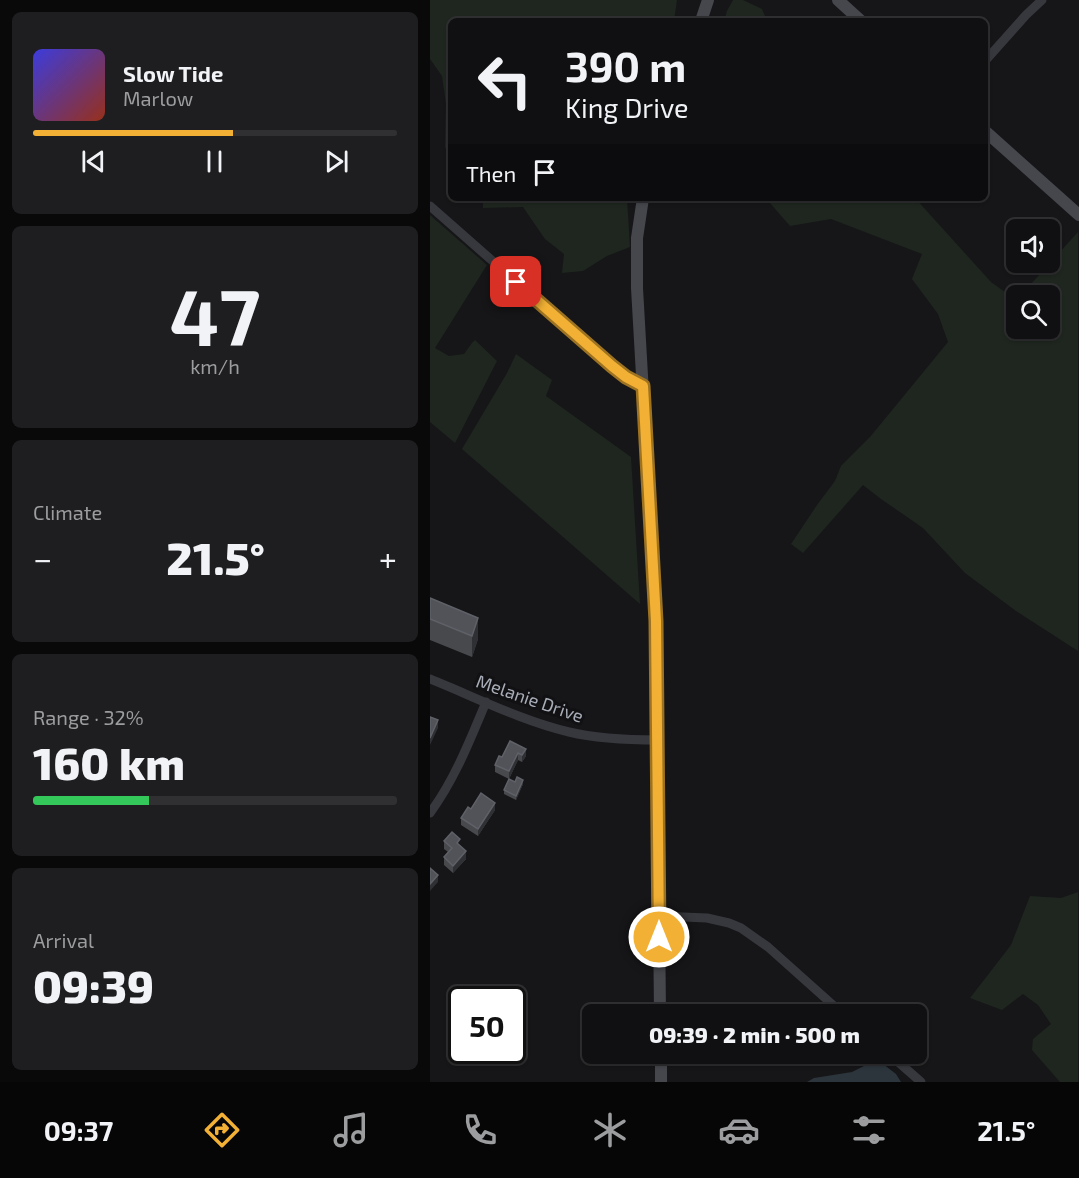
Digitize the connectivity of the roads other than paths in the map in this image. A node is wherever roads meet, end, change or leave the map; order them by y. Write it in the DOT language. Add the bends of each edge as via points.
graph roads {
  1 [pos="708,0"];
  2 [pos="838,0"];
  3 [pos="1042,0"];
  4 [pos="702,18"];
  5 [pos="859,18"];
  6 [pos="988,58"];
  7 [pos="988,134"];
  8 [pos="643,201"];
  9 [pos="430,207"];
  10 [pos="1078,215"];
  11 [pos="643,386"];
  12 [pos="430,679"];
  13 [pos="486,702"];
  14 [pos="658,740"];
  15 [pos="430,813"];
  16 [pos="659,916"];
  17 [pos="660,1004"];
  18 [pos="832,1004"];
  19 [pos="661,1064"];
  20 [pos="901,1064"];
  21 [pos="661,1082"];
  22 [pos="921,1082"];
  1 -- 4 [label="main road"];
  2 -- 5 [label="main road"];
  3 -- 6 [label="street"];
  7 -- 10 [label="main road"];
  8 -- 11 [label="main road" via="636,262"];
  9 -- 11 [label="street" via="612,366"];
  11 -- 14 [label="main road" via="656,621"];
  12 -- 13 [label="street, Melanie Drive"];
  13 -- 14 [label="street, Melanie Drive" via="571,733"];
  13 -- 15 [label="street" via="454,775"];
  14 -- 16 [label="main road"];
  16 -- 17 [label="main road"];
  16 -- 18 [label="street" via="707,918 741,928"];
  19 -- 21 [label="main road"];
  20 -- 22 [label="street"];
}
